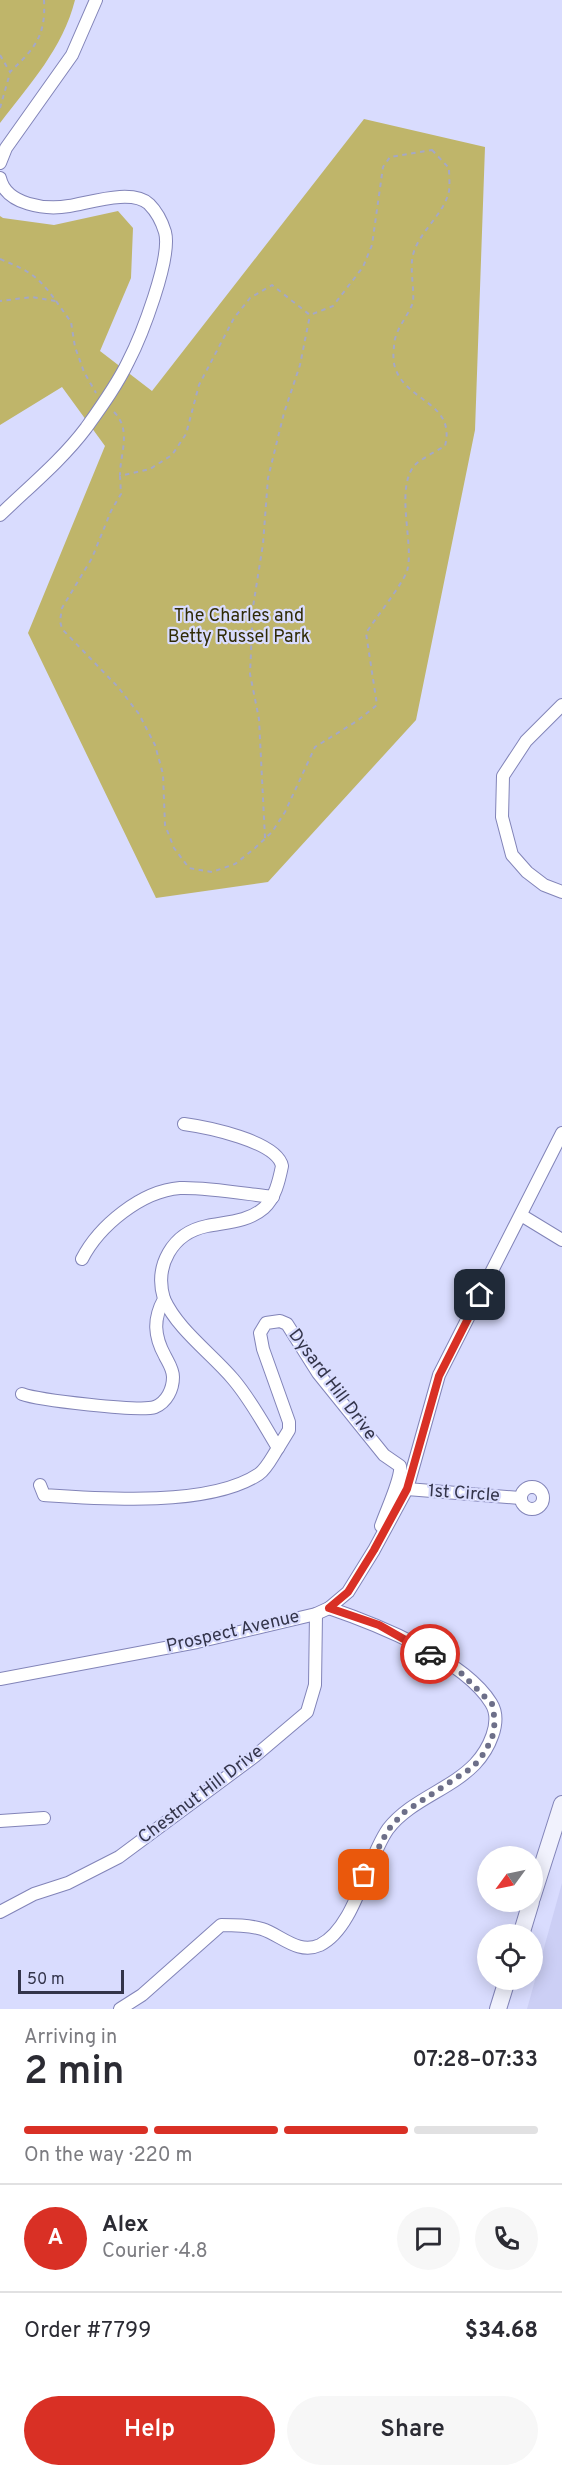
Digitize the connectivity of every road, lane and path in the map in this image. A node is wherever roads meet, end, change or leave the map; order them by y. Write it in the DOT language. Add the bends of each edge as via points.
graph roads {
  1 [pos="44,0"];
  2 [pos="96,0"];
  3 [pos="0,55"];
  4 [pos="10,72"];
  5 [pos="0,108"];
  6 [pos="0,163"];
  7 [pos="0,178"];
  8 [pos="0,259"];
  9 [pos="0,301"];
  10 [pos="56,301"];
  11 [pos="310,315"];
  12 [pos="104,402"];
  13 [pos="120,476"];
  14 [pos="0,516"];
  15 [pos="562,705"];
  16 [pos="265,839"];
  17 [pos="562,892"];
  18 [pos="184,1124"];
  19 [pos="562,1132"];
  20 [pos="273,1197"];
  21 [pos="521,1215"];
  22 [pos="562,1240"];
  23 [pos="82,1259"];
  24 [pos="164,1299"];
  25 [pos="21,1394"];
  26 [pos="278,1448"];
  27 [pos="40,1485"];
  28 [pos="407,1489"];
  29 [pos="520,1498"];
  30 [pos="374,1550"];
  31 [pos="329,1608"];
  32 [pos="316,1614"];
  33 [pos="0,1679"];
  34 [pos="562,1804"];
  35 [pos="44,1818"];
  36 [pos="0,1821"];
  37 [pos="543,1865"];
  38 [pos="0,1912"];
  39 [pos="504,1990"];
  40 [pos="120,2009"];
  41 [pos="498,2009"];
  1 -- 4 [label="path" via="45,20 37,44"];
  2 -- 6 [label="street" via="72,55 6,148"];
  3 -- 4 [label="path"];
  4 -- 5 [label="path"];
  7 -- 12 [label="street" via="8,194 19,201 49,207 127,197 148,202 160,219 166,233 158,285 129,362"];
  8 -- 10 [label="path" via="41,280"];
  9 -- 10 [label="path" via="32,297"];
  10 -- 12 [label="path" via="71,322 84,372"];
  11 -- 13 [label="path" via="272,285 250,298 234,318 199,385 186,434 171,455 150,469"];
  11 -- 16 [label="path" via="268,478 264,544 253,607 250,674 259,719"];
  11 -- 16 [label="path" via="333,306 363,267 372,245 383,167 390,157 432,150 449,168 449,192 413,254 413,303 393,345 396,370 446,423 445,446 415,465 405,500 407,572 366,633 377,705 315,747 285,812"];
  12 -- 13 [label="path" via="120,418 125,444"];
  12 -- 14 [label="street" via="72,446"];
  13 -- 16 [label="path" via="121,494 92,558 62,608 62,629 139,714 155,745 163,774 165,825 174,848 189,868 212,872 235,864"];
  15 -- 17 [label="street" via="526,741 503,776 502,817 512,855 544,885"];
  18 -- 20 [label="street" via="219,1129 275,1155 282,1166"];
  19 -- 21 [label="street, Prospect Avenue"];
  20 -- 23 [label="street" via="181,1188 160,1192 119,1215"];
  20 -- 24 [label="street" via="252,1216 205,1226 172,1247 161,1267"];
  21 -- 22 [label="street"];
  21 -- 28 [label="street, Prospect Avenue" via="439,1376"];
  24 -- 25 [label="street" via="156,1312 154,1327 173,1376 168,1396 158,1406 128,1407"];
  24 -- 26 [label="street" via="168,1309 233,1380"];
  26 -- 27 [label="street, Dysard Hill Drive" via="258,1474 227,1489 123,1498 44,1495"];
  26 -- 30 [label="street, Dysard Hill Drive" via="289,1430 289,1422 260,1333 266,1323 280,1321 384,1455 400,1466 401,1474"];
  28 -- 29 [label="street, 1st Circle"];
  28 -- 30 [label="street, Prospect Avenue"];
  30 -- 31 [label="street, Prospect Avenue" via="348,1592"];
  31 -- 32 [label="street, Prospect Avenue"];
  31 -- 40 [label="street" via="379,1625 458,1670 492,1704 492,1739 473,1767 403,1813 388,1830 363,1877 352,1908 324,1943 306,1948 262,1929 221,1925 142,1995"];
  32 -- 33 [label="street, Prospect Avenue" via="197,1642"];
  32 -- 38 [label="street, Chestnut Hill Drive" via="315,1685 307,1712 255,1756 118,1857"];
  34 -- 37 [label="street"];
  35 -- 36 [label="street"];
  39 -- 41 [label="street"];
}
